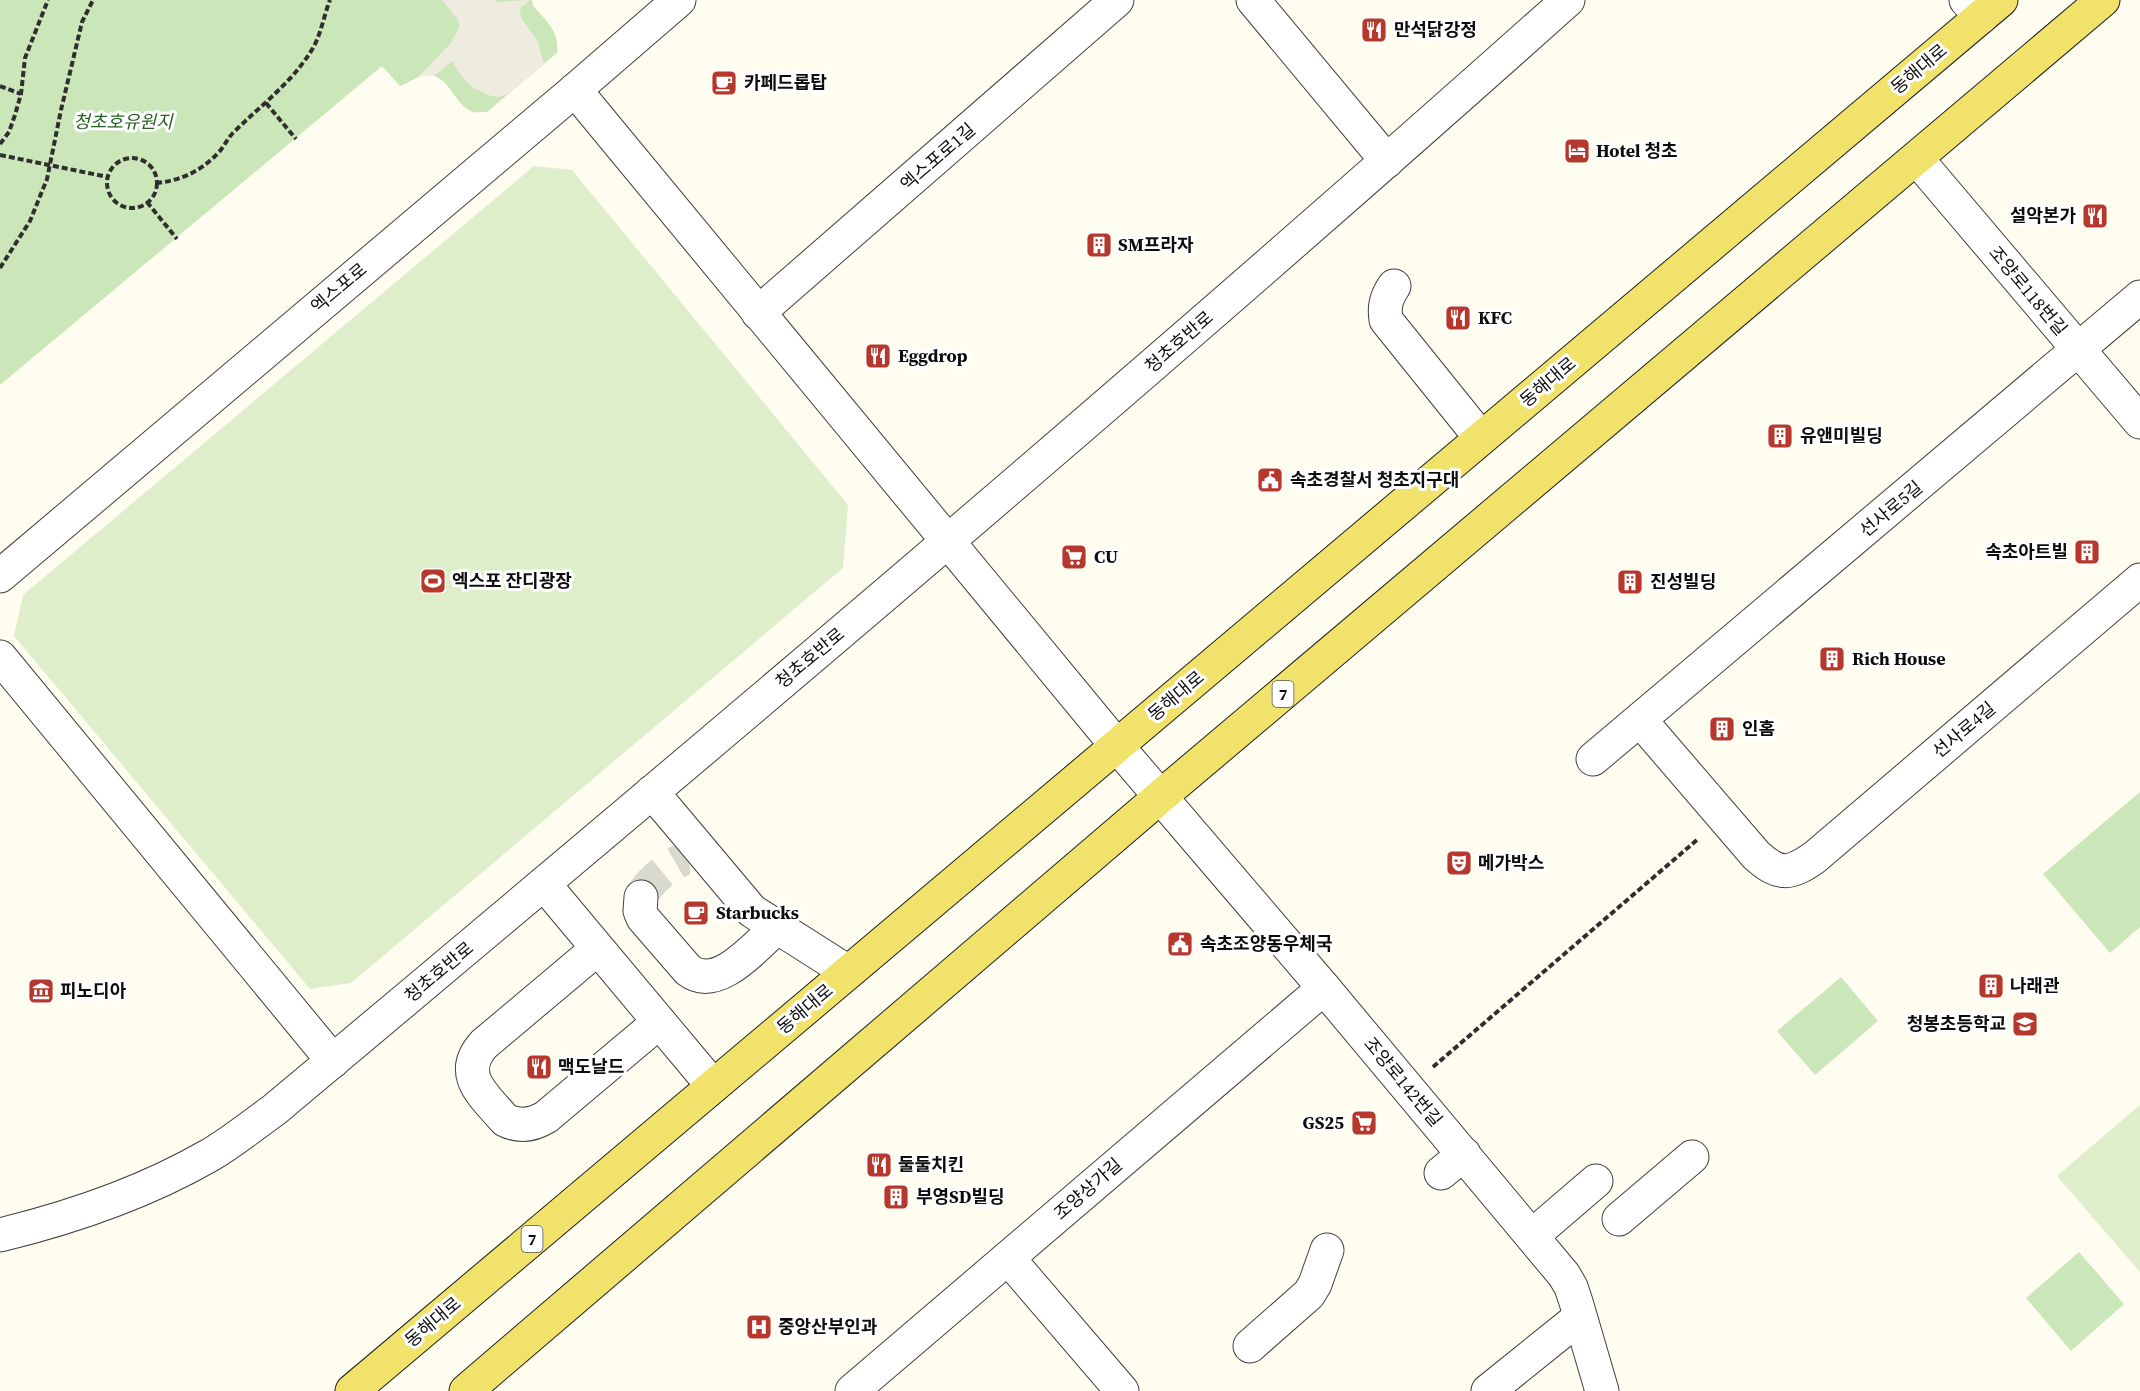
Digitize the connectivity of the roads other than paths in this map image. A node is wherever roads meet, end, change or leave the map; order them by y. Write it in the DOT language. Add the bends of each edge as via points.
graph roads {
  1 [pos="679,0"];
  2 [pos="1117,0"];
  3 [pos="1253,0"];
  4 [pos="1568,0"];
  5 [pos="2103,0"];
  6 [pos="1983,6"];
  7 [pos="575,90"];
  8 [pos="1917,159"];
  9 [pos="1387,161"];
  10 [pos="1394,286"];
  11 [pos="2140,297"];
  12 [pos="758,313"];
  13 [pos="2078,350"];
  14 [pos="2140,422"];
  15 [pos="1481,438"];
  16 [pos="947,542"];
  17 [pos="0,576"];
  18 [pos="2140,580"];
  19 [pos="0,657"];
  20 [pos="1640,720"];
  21 [pos="1117,746"];
  22 [pos="1593,759"];
  23 [pos="652,792"];
  24 [pos="1161,797"];
  25 [pos="544,884"];
  26 [pos="641,897"];
  27 [pos="776,928"];
  28 [pos="597,949"];
  29 [pos="848,972"];
  30 [pos="1324,988"];
  31 [pos="659,1022"];
  32 [pos="333,1061"];
  33 [pos="713,1086"];
  34 [pos="1692,1157"];
  35 [pos="1596,1181"];
  36 [pos="1619,1218"];
  37 [pos="0,1235"];
  38 [pos="1532,1236"];
  39 [pos="1327,1250"];
  40 [pos="1008,1258"];
  41 [pos="1580,1317"];
  42 [pos="1250,1346"];
  43 [pos="351,1391"];
  44 [pos="466,1391"];
  45 [pos="852,1391"];
  46 [pos="1122,1391"];
  47 [pos="1488,1391"];
  48 [pos="1602,1391"];
  1 -- 7 [label="street, 엑스포로"];
  2 -- 12 [label="street, 엑스포로1길"];
  3 -- 9 [label="street"];
  4 -- 9 [label="street, 청초호반로"];
  5 -- 8 [label="main road, 7"];
  6 -- 15 [label="main road, 동해대로 / 7"];
  7 -- 12 [label="street, 조양로142번길"];
  7 -- 17 [label="street, 엑스포로"];
  8 -- 13 [label="street, 조양로118번길"];
  8 -- 24 [label="main road, 7"];
  9 -- 16 [label="street, 청초호반로"];
  10 -- 15 [label="street" via="1386,298 1386,320"];
  11 -- 13 [label="street, 선사로5길"];
  12 -- 16 [label="street, 조양로142번길"];
  13 -- 14 [label="street, 조양로118번길"];
  13 -- 20 [label="street, 선사로5길"];
  15 -- 21 [label="main road, 동해대로 / 7"];
  16 -- 21 [label="street, 조양로142번길"];
  16 -- 23 [label="street, 청초호반로"];
  18 -- 20 [label="street, 선사로4길" via="1815,856 1801,867 1784,872 1769,867"];
  19 -- 32 [label="street"];
  20 -- 22 [label="street, 선사로5길"];
  21 -- 24 [label="street, 조양로142번길"];
  21 -- 29 [label="main road, 동해대로 / 7"];
  23 -- 25 [label="street, 청초호반로"];
  23 -- 27 [label="street" via="702,862 752,912"];
  24 -- 30 [label="street, 조양로142번길"];
  24 -- 44 [label="main road, 7"];
  25 -- 28 [label="street"];
  25 -- 32 [label="street, 청초호반로"];
  26 -- 27 [label="street" via="639,911 643,918 688,970 702,977 735,965"];
  27 -- 29 [label="street"];
  28 -- 31 [label="street"];
  28 -- 31 [label="street" via="484,1044 475,1056 471,1070 474,1083 505,1120 525,1125 546,1117"];
  29 -- 33 [label="main road, 동해대로 / 7"];
  30 -- 38 [label="street, 조양로142번길" via="1452,1164"];
  30 -- 40 [label="street, 조양상가길"];
  31 -- 33 [label="street"];
  32 -- 37 [label="street, 청초호반로" via="212,1154 160,1181 84,1212"];
  33 -- 43 [label="main road, 동해대로 / 7"];
  34 -- 36 [label="street"];
  35 -- 38 [label="street"];
  38 -- 41 [label="street, 조양로142번길" via="1567,1281"];
  39 -- 42 [label="street" via="1309,1294"];
  40 -- 45 [label="street, 조양상가길"];
  40 -- 46 [label="street"];
  41 -- 47 [label="street"];
  41 -- 48 [label="street, 조양로142번길"];
}
